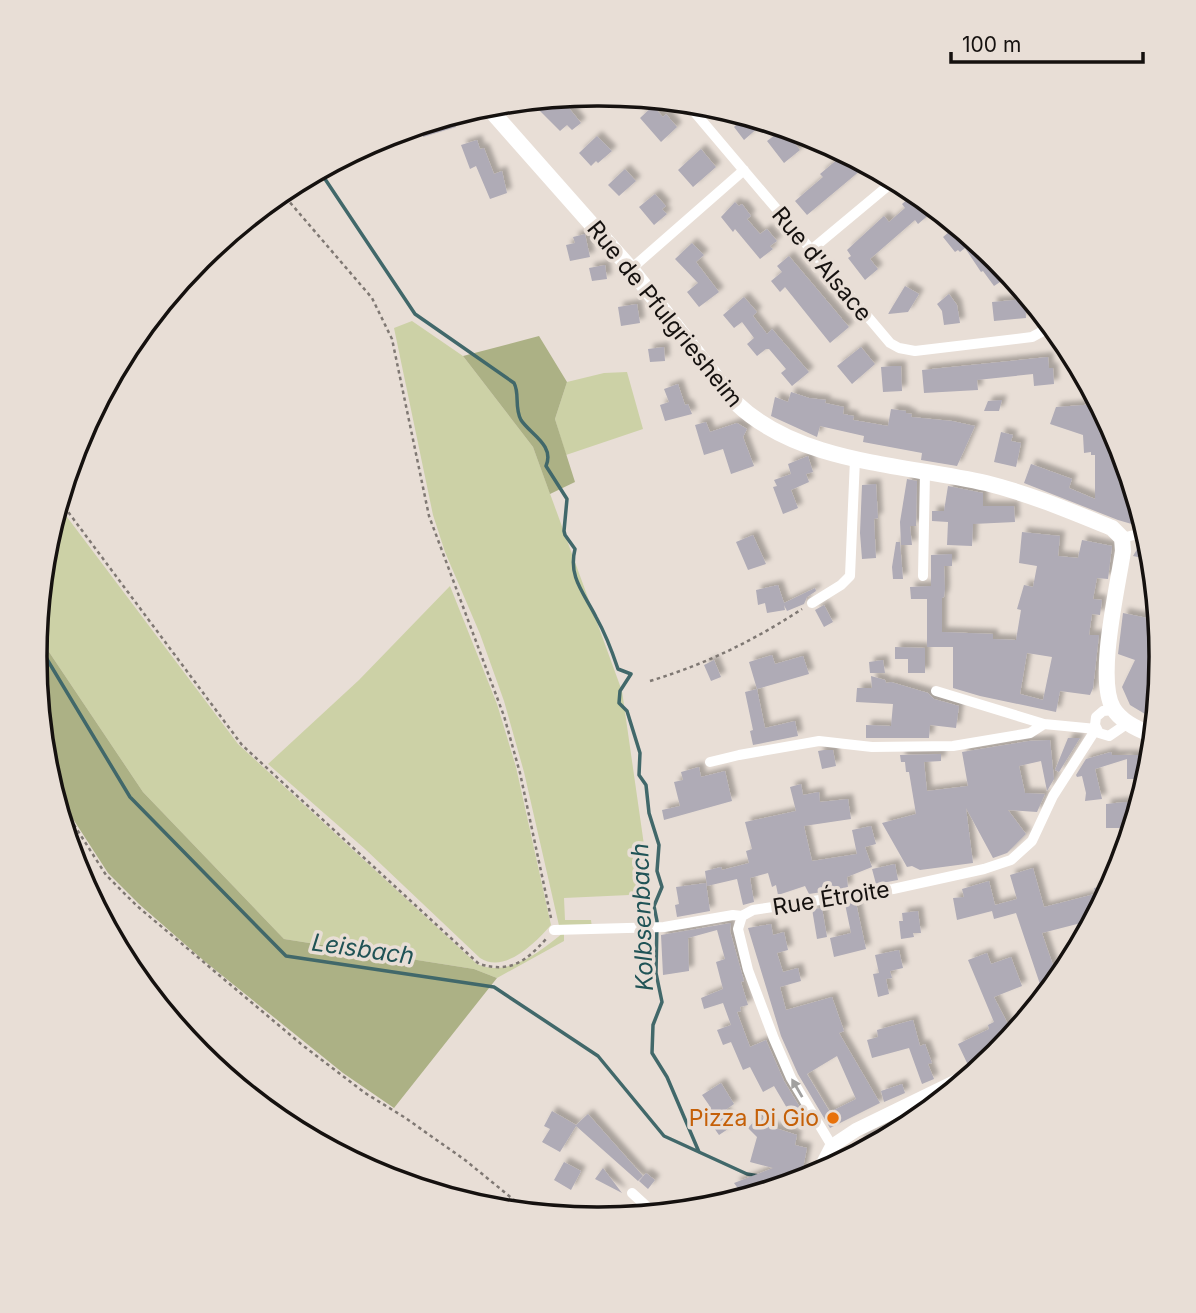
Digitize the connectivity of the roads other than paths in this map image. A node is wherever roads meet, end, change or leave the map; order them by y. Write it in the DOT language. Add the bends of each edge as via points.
graph roads {
  1 [pos="495,115"];
  2 [pos="697,115"];
  3 [pos="744,170"];
  4 [pos="886,188"];
  5 [pos="811,250"];
  6 [pos="631,269"];
  7 [pos="1042,331"];
  8 [pos="855,459"];
  9 [pos="925,472"];
  10 [pos="1135,535"];
  11 [pos="1122,538"];
  12 [pos="923,576"];
  13 [pos="812,603"];
  14 [pos="936,691"];
  15 [pos="1114,710"];
  16 [pos="1128,723"];
  17 [pos="1044,724"];
  18 [pos="1096,729"];
  19 [pos="1144,730"];
  20 [pos="710,762"];
  21 [pos="742,916"];
  22 [pos="554,930"];
  23 [pos="934,1092"];
  24 [pos="832,1146"];
  25 [pos="826,1157"];
  26 [pos="632,1193"];
  27 [pos="645,1205"];
  1 -- 6 [label="main road, Rue de Pfulgriesheim"];
  2 -- 3 [label="street, Rue d'Alsace"];
  3 -- 5 [label="street, Rue d'Alsace"];
  3 -- 6 [label="street"];
  4 -- 5 [label="street"];
  5 -- 7 [label="street, Rue d'Alsace" via="886,339 899,348 915,351 1032,337"];
  6 -- 8 [label="main road, Rue de Pfulgriesheim" via="754,421 780,435"];
  8 -- 9 [label="main road, Rue de Pfulgriesheim"];
  8 -- 13 [label="street" via="850,576"];
  9 -- 11 [label="main road, Rue de Pfulgriesheim" via="1023,493 1112,528"];
  9 -- 12 [label="street"];
  10 -- 11 [label="street"];
  11 -- 15 [label="main road" via="1107,654 1108,694"];
  14 -- 17 [label="street"];
  15 -- 16 [label="main road"];
  15 -- 18 [label="street" via="1098,714"];
  16 -- 18 [label="street" via="1110,736"];
  16 -- 19 [label="main road"];
  17 -- 18 [label="street"];
  17 -- 20 [label="street" via="1030,733 953,746 872,747 819,741"];
  18 -- 21 [label="street, Rue Étroite" via="1053,796 1032,842 1011,860 893,888 753,910"];
  21 -- 22 [label="street" via="658,927"];
  24 -- 21 [label="street, Rue Étroite, one-way" via="791,1079 774,1039 748,970 738,929"];
  23 -- 24 [label="street"];
  24 -- 25 [label="street"];
  26 -- 27 [label="street"];
}
